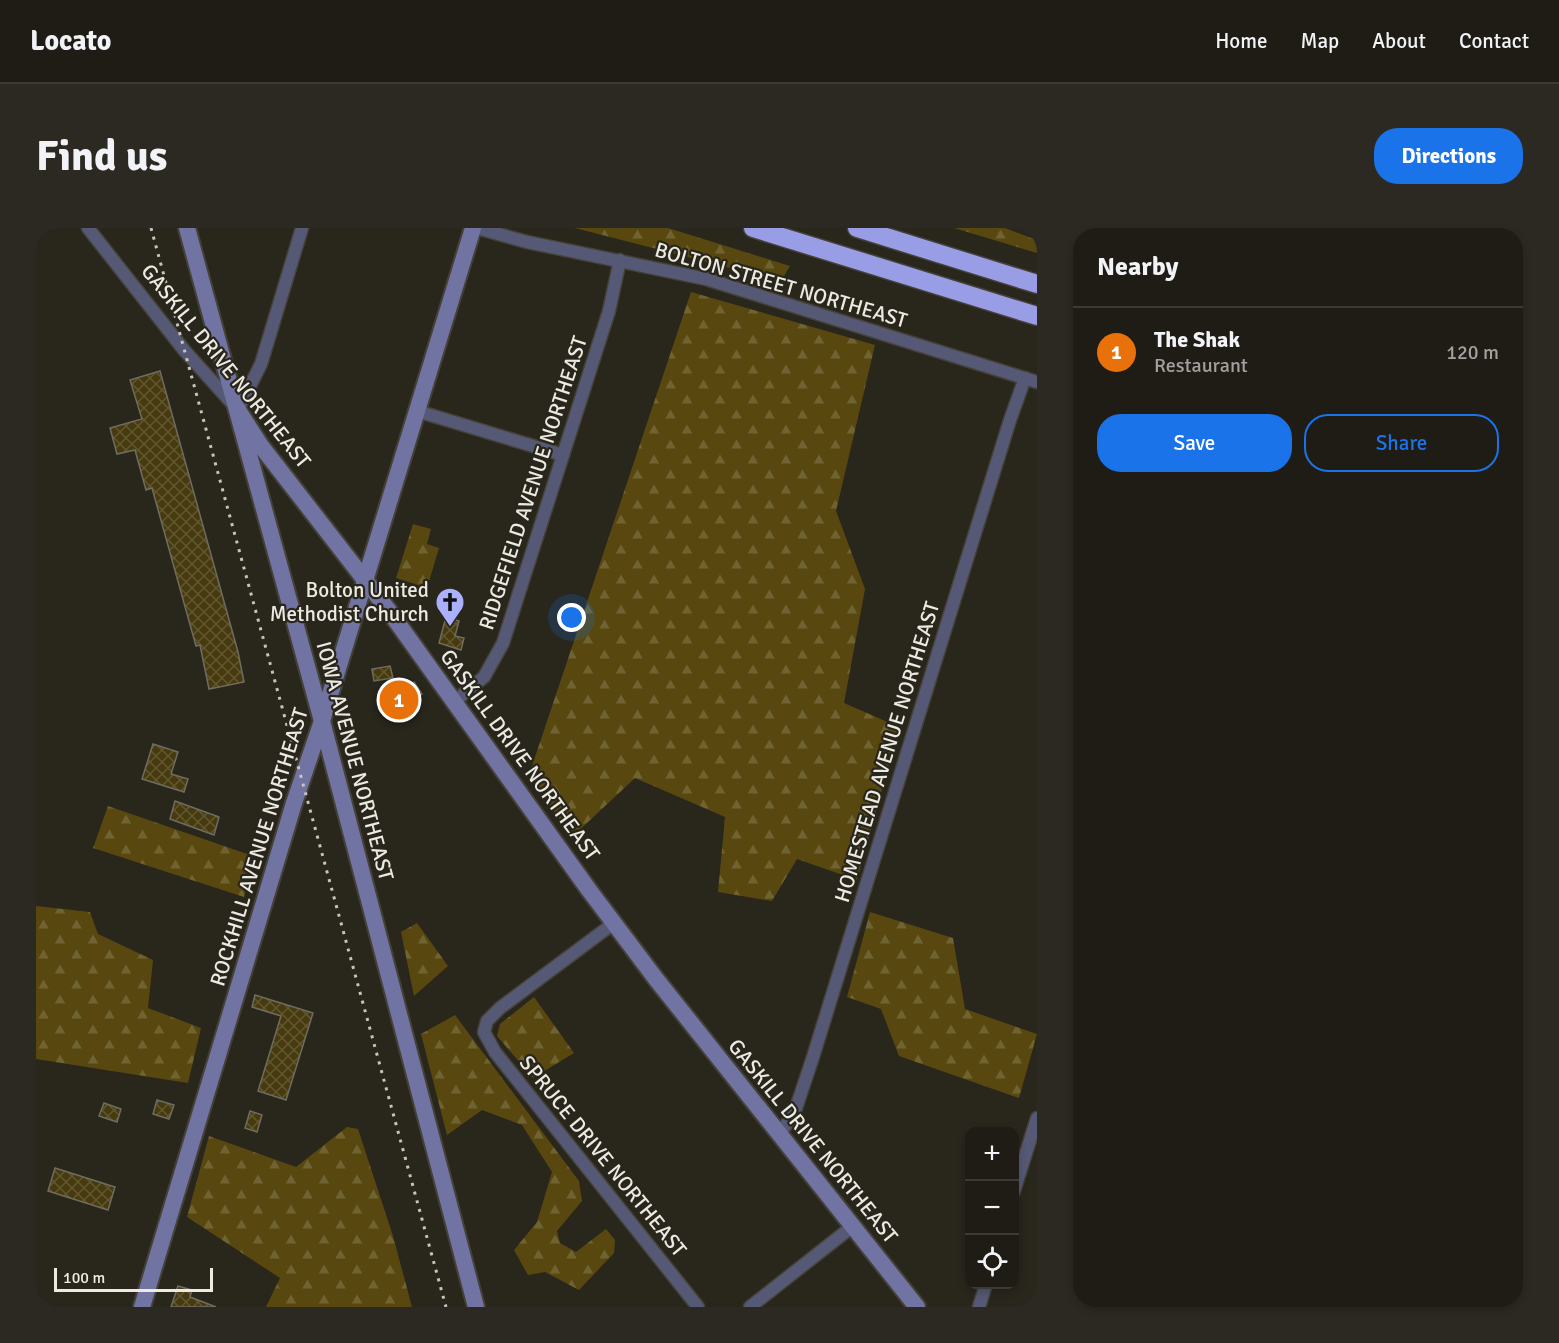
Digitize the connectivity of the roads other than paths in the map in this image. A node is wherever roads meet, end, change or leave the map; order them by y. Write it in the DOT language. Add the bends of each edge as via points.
graph roads {
  1 [pos="88,228"];
  2 [pos="187,228"];
  3 [pos="302,228"];
  4 [pos="475,228"];
  5 [pos="753,228"];
  6 [pos="857,228"];
  7 [pos="620,260"];
  8 [pos="1037,284"];
  9 [pos="1037,316"];
  10 [pos="1031,380"];
  11 [pos="238,410"];
  12 [pos="417,411"];
  13 [pos="563,455"];
  14 [pos="366,580"];
  15 [pos="454,702"];
  16 [pos="322,721"];
  17 [pos="614,923"];
  18 [pos="1037,1118"];
  19 [pos="780,1134"];
  20 [pos="1017,1181"];
  21 [pos="853,1226"];
  22 [pos="984,1289"];
  23 [pos="142,1307"];
  24 [pos="476,1307"];
  25 [pos="698,1307"];
  26 [pos="750,1307"];
  27 [pos="917,1307"];
  28 [pos="979,1307"];
  1 -- 11 [label="street, GASKILL DRIVE NORTHEAST" via="184,350"];
  2 -- 11 [label="main road, IOWA AVENUE NORTHEAST"];
  3 -- 11 [label="street" via="261,364"];
  4 -- 7 [label="street, BOLTON STREET NORTHEAST"];
  4 -- 12 [label="main road, ROCKHILL AVENUE NORTHEAST"];
  5 -- 9 [label="highway"];
  6 -- 8 [label="highway"];
  7 -- 10 [label="street, BOLTON STREET NORTHEAST" via="706,279"];
  7 -- 13 [label="street, RIDGEFIELD AVENUE NORTHEAST" via="609,311"];
  10 -- 19 [label="street, HOMESTEAD AVENUE NORTHEAST" via="1006,431 813,1057 795,1111"];
  11 -- 14 [label="main road, GASKILL DRIVE NORTHEAST" via="261,446"];
  11 -- 16 [label="main road, IOWA AVENUE NORTHEAST"];
  12 -- 13 [label="street"];
  12 -- 14 [label="main road, ROCKHILL AVENUE NORTHEAST"];
  13 -- 15 [label="street, RIDGEFIELD AVENUE NORTHEAST" via="503,644 484,677"];
  14 -- 15 [label="main road, GASKILL DRIVE NORTHEAST"];
  14 -- 16 [label="main road, ROCKHILL AVENUE NORTHEAST"];
  15 -- 17 [label="main road, GASKILL DRIVE NORTHEAST"];
  16 -- 23 [label="main road, ROCKHILL AVENUE NORTHEAST"];
  16 -- 24 [label="main road, IOWA AVENUE NORTHEAST"];
  17 -- 19 [label="main road, GASKILL DRIVE NORTHEAST"];
  17 -- 25 [label="street, SPRUCE DRIVE NORTHEAST" via="500,1008 484,1027 487,1041"];
  18 -- 20 [label="street"];
  19 -- 21 [label="main road, GASKILL DRIVE NORTHEAST"];
  21 -- 26 [label="street"];
  21 -- 27 [label="main road, GASKILL DRIVE NORTHEAST"];
  22 -- 28 [label="street"];
}
